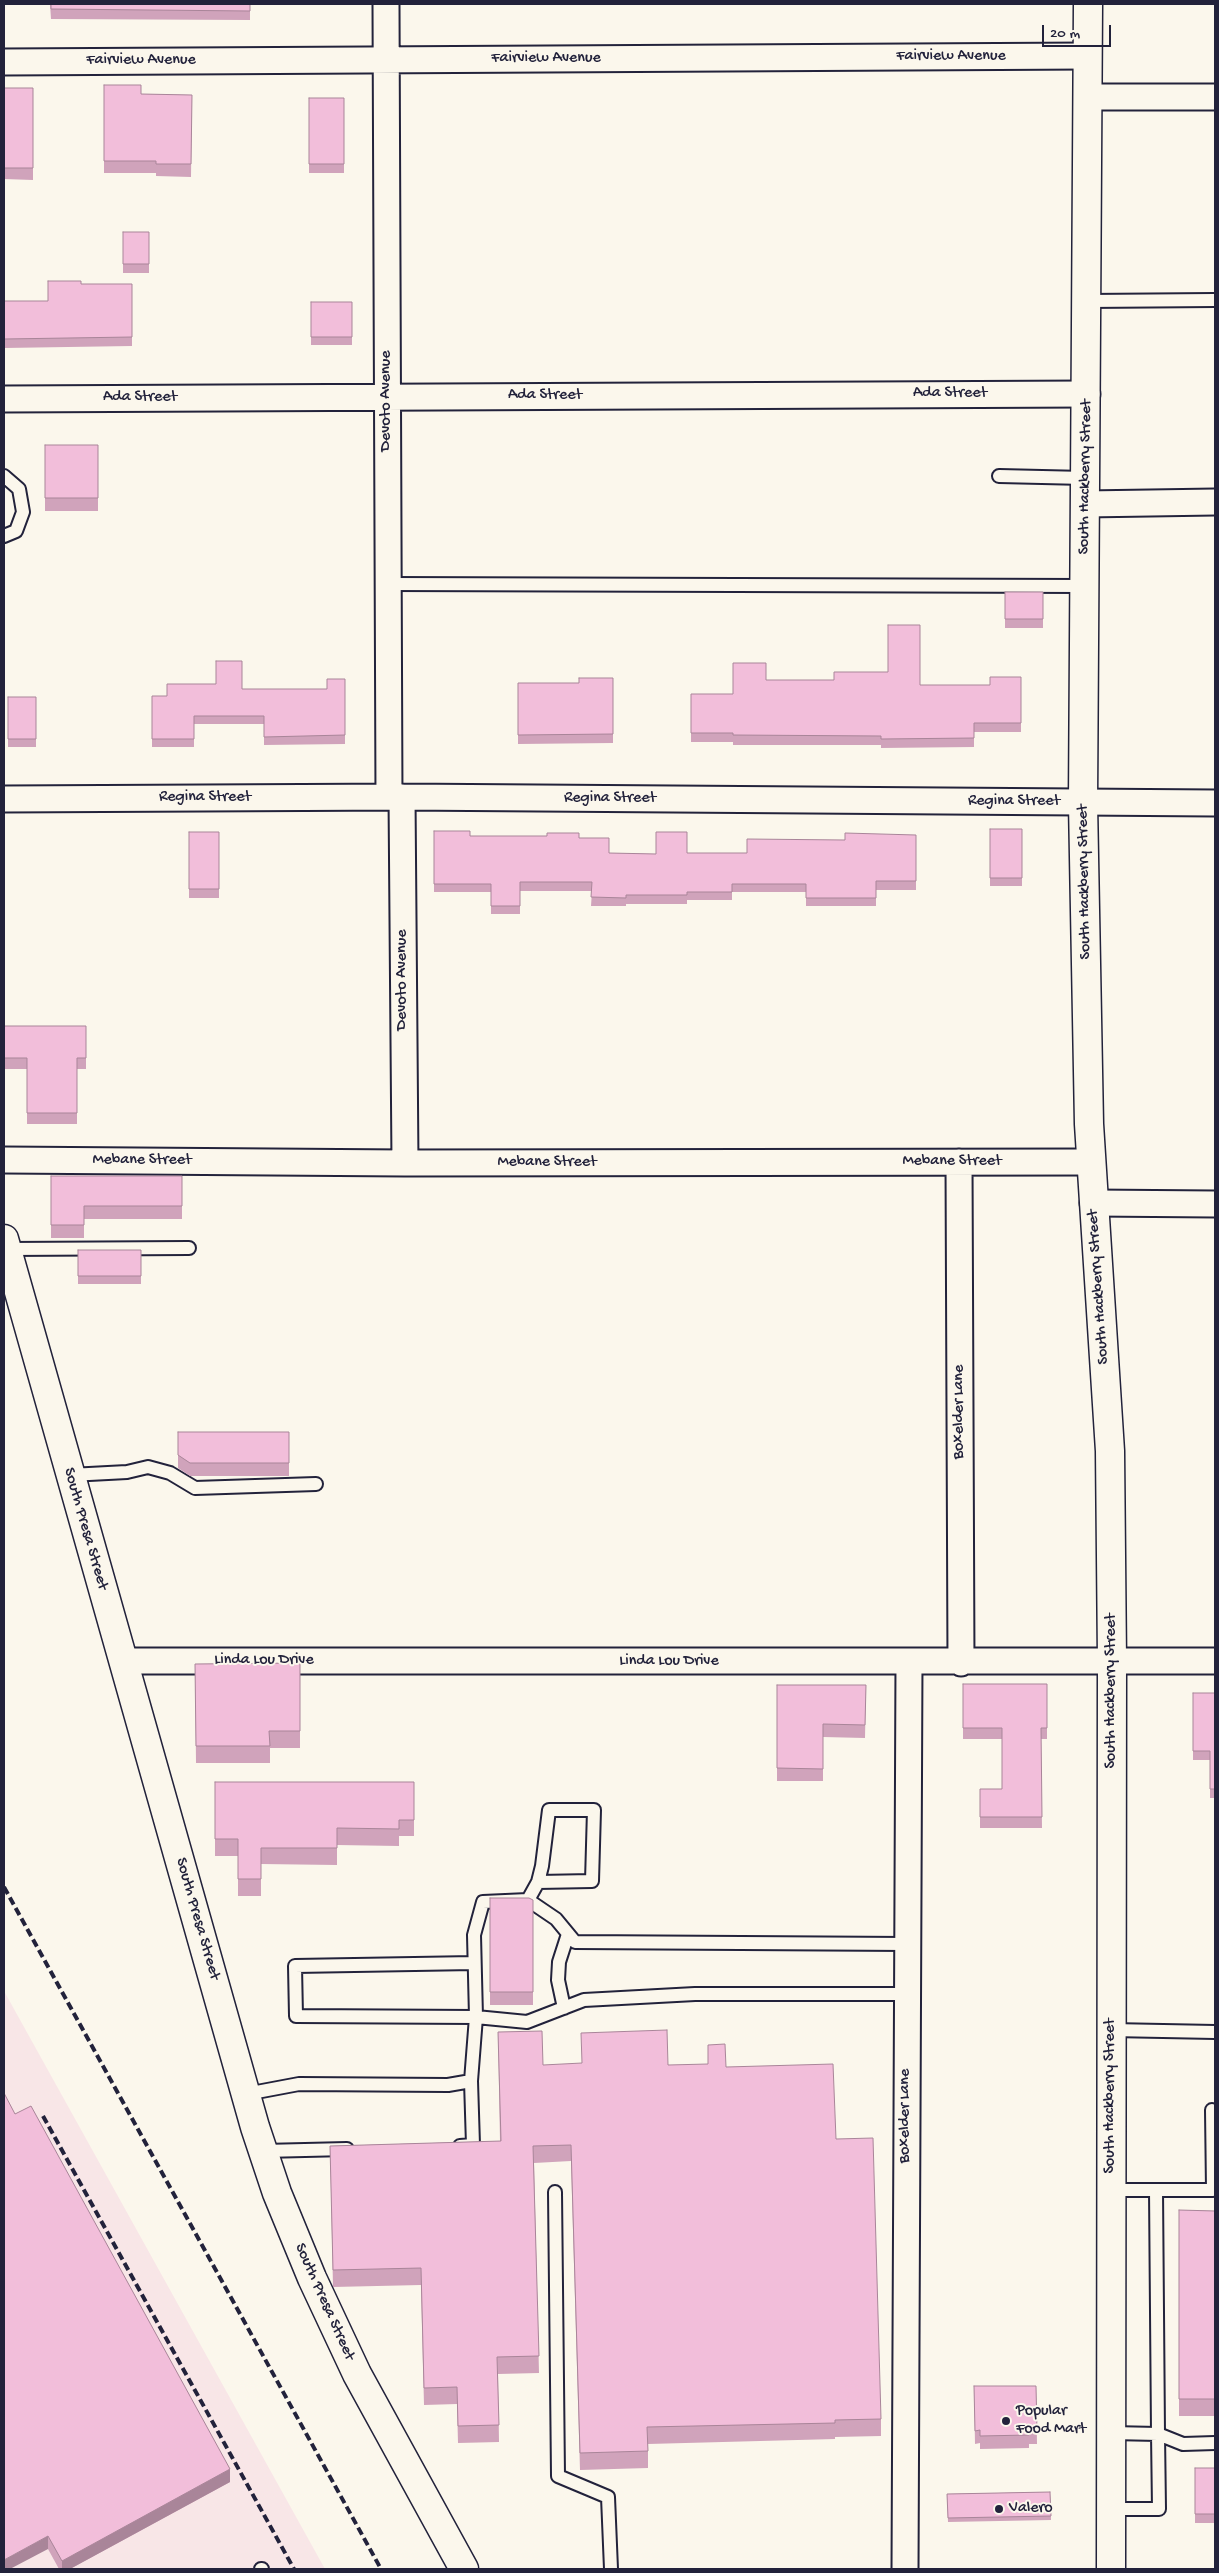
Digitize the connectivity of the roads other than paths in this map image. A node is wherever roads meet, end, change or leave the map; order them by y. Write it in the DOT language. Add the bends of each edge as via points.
graph roads {
  1 [pos="386,4"];
  2 [pos="1088,4"];
  3 [pos="1088,56"];
  4 [pos="386,60"];
  5 [pos="4,62"];
  6 [pos="1088,97"];
  7 [pos="1215,97"];
  8 [pos="1215,300"];
  9 [pos="1087,301"];
  10 [pos="1087,394"];
  11 [pos="387,397"];
  12 [pos="4,399"];
  13 [pos="4,476"];
  14 [pos="999,476"];
  15 [pos="1085,491"];
  16 [pos="1215,502"];
  17 [pos="4,536"];
  18 [pos="388,584"];
  19 [pos="1084,586"];
  20 [pos="396,797"];
  21 [pos="4,799"];
  22 [pos="1084,803"];
  23 [pos="1215,803"];
  24 [pos="4,1160"];
  25 [pos="959,1162"];
  26 [pos="1090,1162"];
  27 [pos="405,1163"];
  28 [pos="1093,1203"];
  29 [pos="1215,1204"];
  30 [pos="5,1244"];
  31 [pos="189,1248"];
  32 [pos="70,1475"];
  33 [pos="316,1484"];
  34 [pos="123,1661"];
  35 [pos="1112,1661"];
  36 [pos="1215,1661"];
  37 [pos="909,1662"];
  38 [pos="961,1662"];
  39 [pos="538,1882"];
  40 [pos="528,1900"];
  41 [pos="568,1934"];
  42 [pos="907,1944"];
  43 [pos="474,1963"];
  44 [pos="907,1994"];
  45 [pos="564,2008"];
  46 [pos="476,2017"];
  47 [pos="1111,2030"];
  48 [pos="1215,2032"];
  49 [pos="471,2082"];
  50 [pos="246,2094"];
  51 [pos="1212,2110"];
  52 [pos="444,2146"];
  53 [pos="358,2149"];
  54 [pos="263,2151"];
  55 [pos="1111,2190"];
  56 [pos="1156,2190"];
  57 [pos="555,2192"];
  58 [pos="1111,2433"];
  59 [pos="1158,2434"];
  60 [pos="1215,2443"];
  61 [pos="1111,2509"];
  62 [pos="464,2569"];
  63 [pos="611,2569"];
  64 [pos="905,2569"];
  65 [pos="1111,2569"];
  1 -- 4 [label="street, Devoto Avenue"];
  2 -- 3 [label="main road, South Hackberry Street"];
  3 -- 4 [label="street, Fairview Avenue"];
  3 -- 6 [label="main road, South Hackberry Street"];
  4 -- 5 [label="street, Fairview Avenue"];
  4 -- 11 [label="street, Devoto Avenue"];
  6 -- 7 [label="street"];
  6 -- 9 [label="main road, South Hackberry Street"];
  8 -- 9 [label="lane"];
  9 -- 10 [label="main road, South Hackberry Street"];
  10 -- 11 [label="street, Ada Street"];
  10 -- 15 [label="main road, South Hackberry Street"];
  11 -- 12 [label="street, Ada Street"];
  11 -- 18 [label="street, Devoto Avenue"];
  13 -- 17 [label="lane" via="19,489 24,512 16,531"];
  14 -- 15 [label="lane"];
  15 -- 16 [label="street"];
  15 -- 19 [label="main road, South Hackberry Street"];
  18 -- 19 [label="lane"];
  18 -- 20 [label="street, Devoto Avenue"];
  19 -- 22 [label="main road, South Hackberry Street"];
  20 -- 21 [label="street, Regina Street"];
  20 -- 22 [label="street, Regina Street"];
  20 -- 27 [label="street, Devoto Avenue"];
  22 -- 23 [label="street, Regina Street"];
  22 -- 26 [label="main road, South Hackberry Street"];
  24 -- 27 [label="street, Mebane Street"];
  25 -- 26 [label="street, Mebane Street"];
  25 -- 27 [label="street, Mebane Street"];
  25 -- 38 [label="street, Boxelder Lane"];
  26 -- 28 [label="main road, South Hackberry Street"];
  28 -- 29 [label="street"];
  28 -- 35 [label="main road, South Hackberry Street" via="1110,1451"];
  30 -- 31 [label="lane"];
  30 -- 32 [label="main road, South Presa Street"];
  32 -- 33 [label="lane" via="148,1468 170,1473 195,1488"];
  32 -- 34 [label="main road, South Presa Street"];
  34 -- 37 [label="street, Linda Lou Drive"];
  34 -- 50 [label="main road, South Presa Street"];
  35 -- 36 [label="street, Linda Lou Drive"];
  35 -- 38 [label="street, Linda Lou Drive"];
  35 -- 47 [label="main road, South Hackberry Street"];
  37 -- 38 [label="street, Linda Lou Drive"];
  37 -- 42 [label="street, Boxelder Lane"];
  39 -- 39 [label="lane" via="549,1810 594,1810 592,1881"];
  39 -- 40 [label="lane"];
  40 -- 41 [label="lane" via="556,1919"];
  40 -- 43 [label="lane" via="483,1902 474,1935"];
  41 -- 42 [label="lane" via="574,1942"];
  41 -- 45 [label="lane" via="559,1962 558,1980"];
  42 -- 44 [label="street, Boxelder Lane"];
  43 -- 46 [label="lane"];
  43 -- 46 [label="lane" via="294,1966 296,2016"];
  44 -- 45 [label="lane" via="695,1994 584,2000"];
  44 -- 64 [label="street, Boxelder Lane"];
  45 -- 46 [label="lane" via="527,2022"];
  46 -- 49 [label="lane"];
  47 -- 48 [label="lane"];
  47 -- 55 [label="main road, South Hackberry Street"];
  49 -- 50 [label="lane" via="448,2085 300,2084"];
  49 -- 52 [label="lane" via="473,2145"];
  50 -- 54 [label="main road, South Presa Street"];
  51 -- 56 [label="lane" via="1213,2190"];
  53 -- 54 [label="lane"];
  54 -- 62 [label="main road, South Presa Street" via="308,2270 357,2374"];
  55 -- 56 [label="lane"];
  55 -- 58 [label="main road, South Hackberry Street"];
  56 -- 59 [label="lane"];
  57 -- 63 [label="lane" via="558,2476 608,2497"];
  58 -- 59 [label="lane"];
  58 -- 61 [label="main road, South Hackberry Street"];
  59 -- 60 [label="lane" via="1183,2444"];
  59 -- 61 [label="lane" via="1160,2509"];
  61 -- 65 [label="main road, South Hackberry Street"];
}
